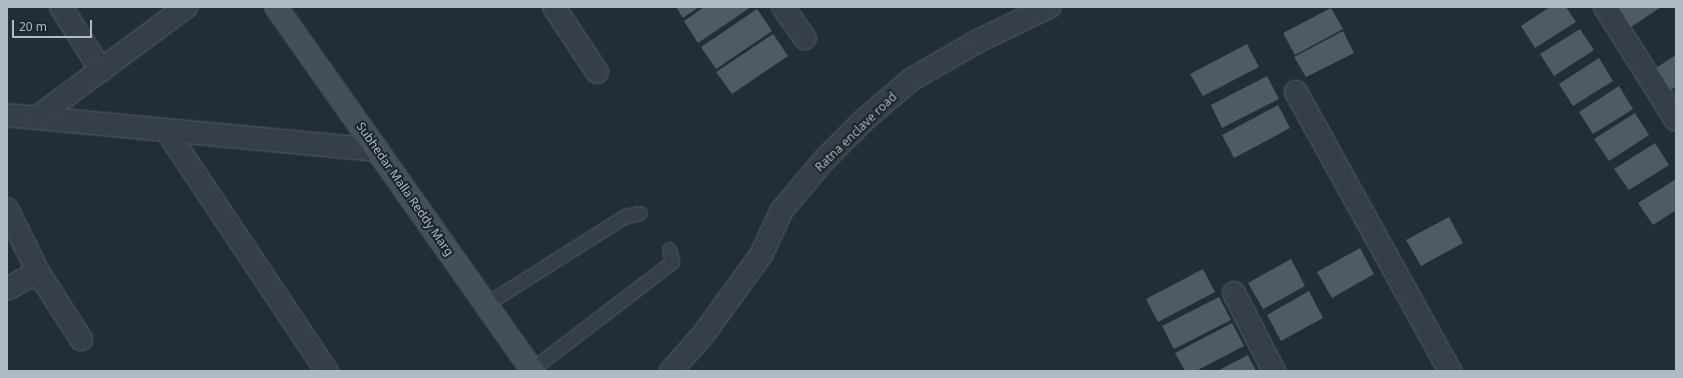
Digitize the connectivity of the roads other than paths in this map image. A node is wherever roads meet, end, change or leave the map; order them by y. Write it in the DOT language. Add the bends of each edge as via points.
graph roads {
  1 [pos="61,7"];
  2 [pos="186,7"];
  3 [pos="276,7"];
  4 [pos="554,7"];
  5 [pos="783,7"];
  6 [pos="1049,7"];
  7 [pos="1605,7"];
  8 [pos="805,38"];
  9 [pos="101,70"];
  10 [pos="597,72"];
  11 [pos="1296,92"];
  12 [pos="7,115"];
  13 [pos="36,118"];
  14 [pos="1676,120"];
  15 [pos="166,130"];
  16 [pos="377,150"];
  17 [pos="7,209"];
  18 [pos="640,213"];
  19 [pos="669,249"];
  20 [pos="38,272"];
  21 [pos="7,289"];
  22 [pos="1234,293"];
  23 [pos="486,304"];
  24 [pos="81,340"];
  25 [pos="532,370"];
  26 [pos="327,371"];
  27 [pos="671,371"];
  28 [pos="1274,371"];
  29 [pos="1450,371"];
  1 -- 9 [label="street"];
  2 -- 9 [label="street"];
  3 -- 16 [label="main road, Subhedar Malla Reddy Marg"];
  4 -- 10 [label="street"];
  5 -- 8 [label="street"];
  6 -- 27 [label="street, Ratna enclave road" via="978,41 912,79 864,120 825,159 782,210 761,255 703,335"];
  7 -- 14 [label="street"];
  9 -- 13 [label="street"];
  11 -- 29 [label="street"];
  12 -- 13 [label="street"];
  13 -- 15 [label="street"];
  15 -- 16 [label="street"];
  15 -- 26 [label="street"];
  16 -- 23 [label="main road, Subhedar Malla Reddy Marg"];
  17 -- 20 [label="street"];
  18 -- 23 [label="lane" via="625,216"];
  19 -- 25 [label="lane" via="672,262"];
  20 -- 21 [label="street"];
  20 -- 24 [label="street"];
  22 -- 28 [label="street"];
  23 -- 25 [label="main road, Subhedar Malla Reddy Marg"];
}
